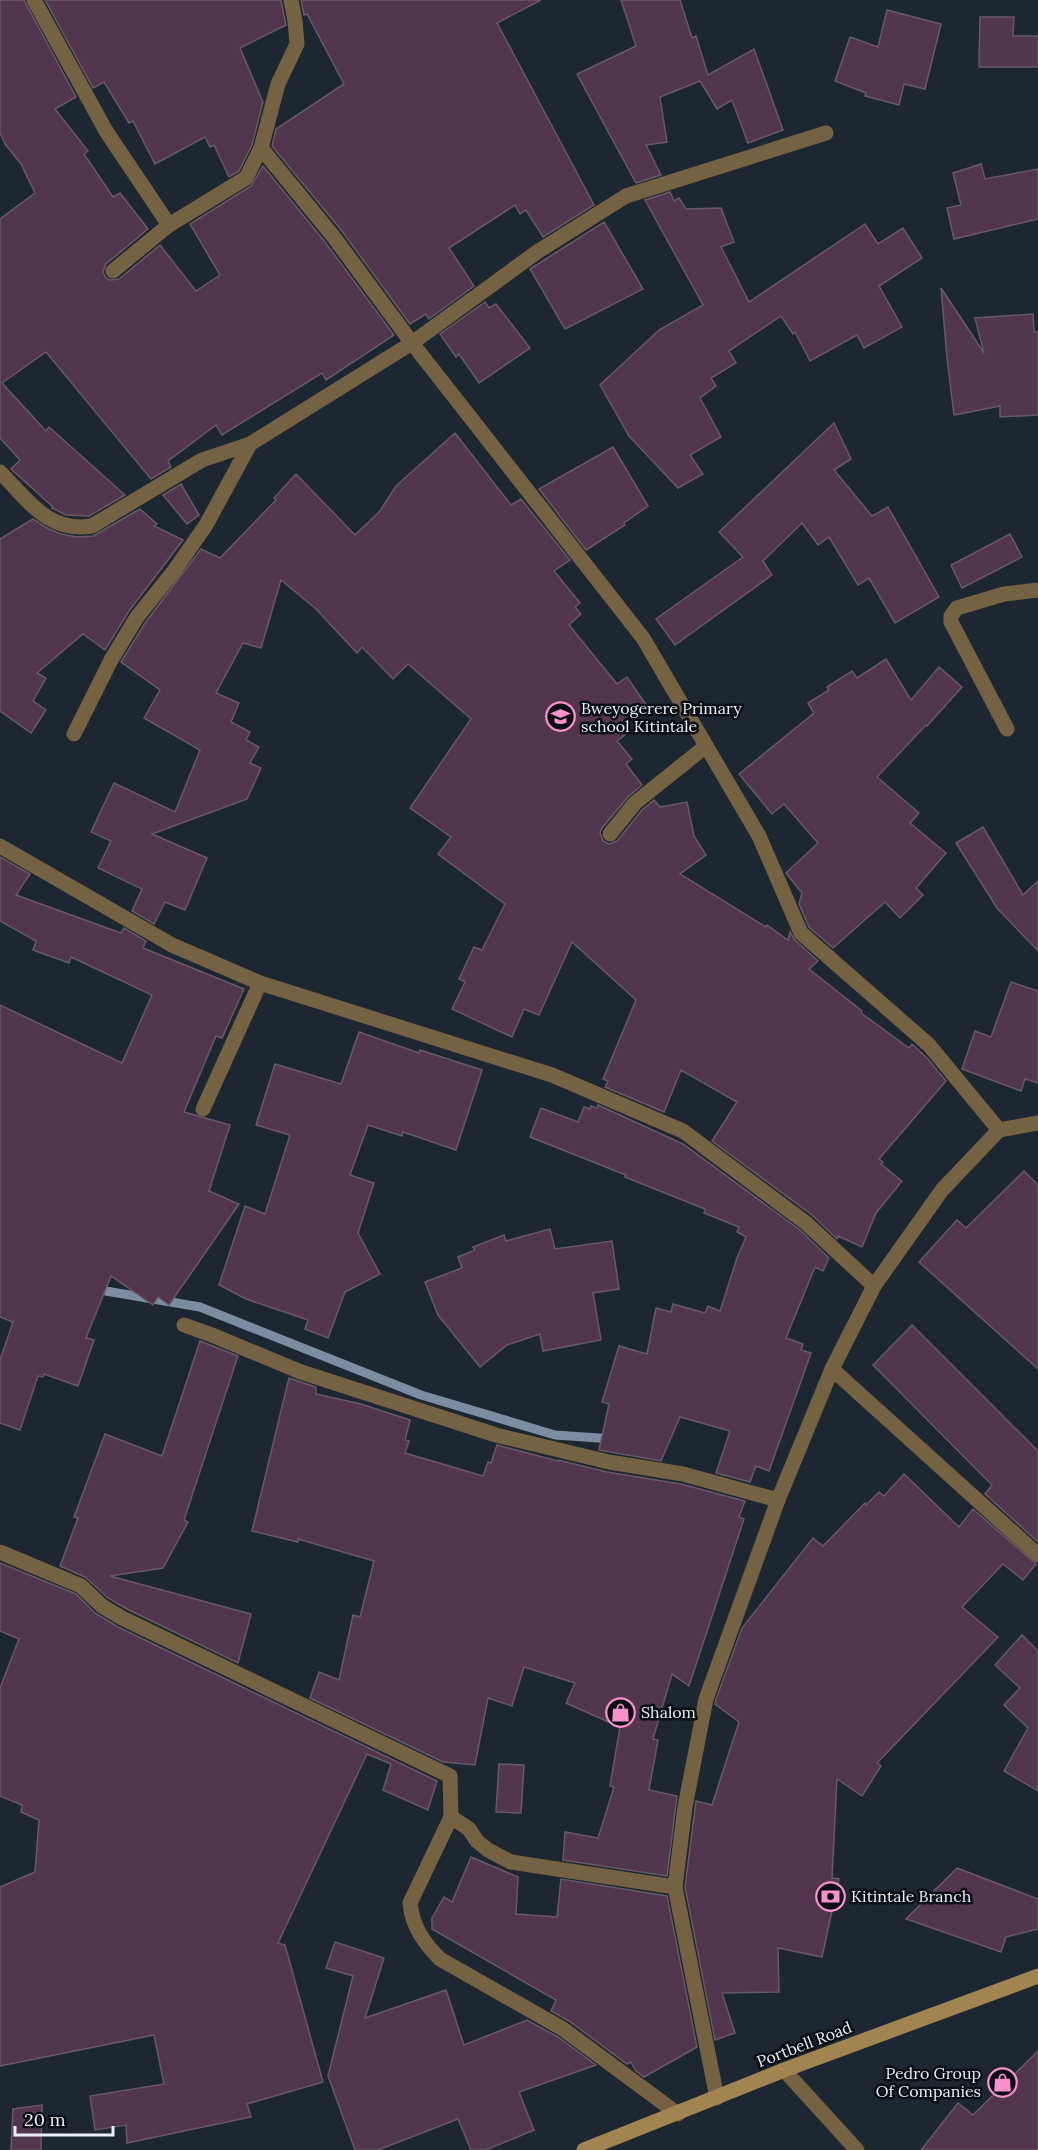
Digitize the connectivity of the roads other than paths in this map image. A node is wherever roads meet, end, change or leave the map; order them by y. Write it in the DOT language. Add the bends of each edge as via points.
graph roads {
  1 [pos="34,0"];
  2 [pos="291,0"];
  3 [pos="826,133"];
  4 [pos="261,148"];
  5 [pos="170,225"];
  6 [pos="113,271"];
  7 [pos="412,343"];
  8 [pos="250,444"];
  9 [pos="0,472"];
  10 [pos="1038,590"];
  11 [pos="1007,729"];
  12 [pos="74,734"];
  13 [pos="706,746"];
  14 [pos="610,834"];
  15 [pos="0,846"];
  16 [pos="260,982"];
  17 [pos="203,1110"];
  18 [pos="1038,1123"];
  19 [pos="999,1130"];
  20 [pos="874,1286"];
  21 [pos="184,1325"];
  22 [pos="832,1369"];
  23 [pos="778,1500"];
  24 [pos="0,1552"];
  25 [pos="1038,1555"];
  26 [pos="451,1817"];
  27 [pos="675,1887"];
  28 [pos="1038,1976"];
  29 [pos="784,2070"];
  30 [pos="717,2098"];
  31 [pos="678,2114"];
  32 [pos="584,2150"];
  33 [pos="857,2150"];
  1 -- 5 [label="street" via="106,131"];
  2 -- 4 [label="street" via="297,44 278,84"];
  3 -- 7 [label="street" via="626,196 537,252"];
  4 -- 5 [label="street" via="246,178"];
  4 -- 7 [label="street" via="333,236"];
  5 -- 6 [label="street"];
  7 -- 8 [label="street"];
  7 -- 13 [label="street" via="643,638"];
  8 -- 9 [label="street" via="202,460 92,526 80,528 55,523 42,514"];
  8 -- 12 [label="street" via="206,525 137,617"];
  10 -- 11 [label="street" via="1004,594 957,608 951,616"];
  13 -- 14 [label="street" via="635,803"];
  13 -- 19 [label="street" via="759,836 801,933 930,1045"];
  15 -- 16 [label="street" via="172,945"];
  16 -- 17 [label="street"];
  16 -- 20 [label="street" via="552,1075 683,1131 806,1223"];
  18 -- 19 [label="street"];
  19 -- 20 [label="street" via="942,1190"];
  20 -- 22 [label="street"];
  21 -- 23 [label="street" via="301,1372 496,1436 683,1474"];
  22 -- 23 [label="street"];
  22 -- 25 [label="street"];
  23 -- 27 [label="street" via="706,1699"];
  24 -- 26 [label="street" via="81,1586 122,1618 450,1776"];
  26 -- 27 [label="street" via="469,1829 488,1850 511,1862"];
  26 -- 31 [label="street" via="410,1903 411,1917 426,1944 440,1959 563,2029"];
  27 -- 30 [label="street"];
  28 -- 29 [label="main road, Portbell Road"];
  29 -- 30 [label="main road, Portbell Road"];
  29 -- 33 [label="street"];
  30 -- 31 [label="main road, Portbell Road"];
  31 -- 32 [label="main road, Portbell Road"];
}
